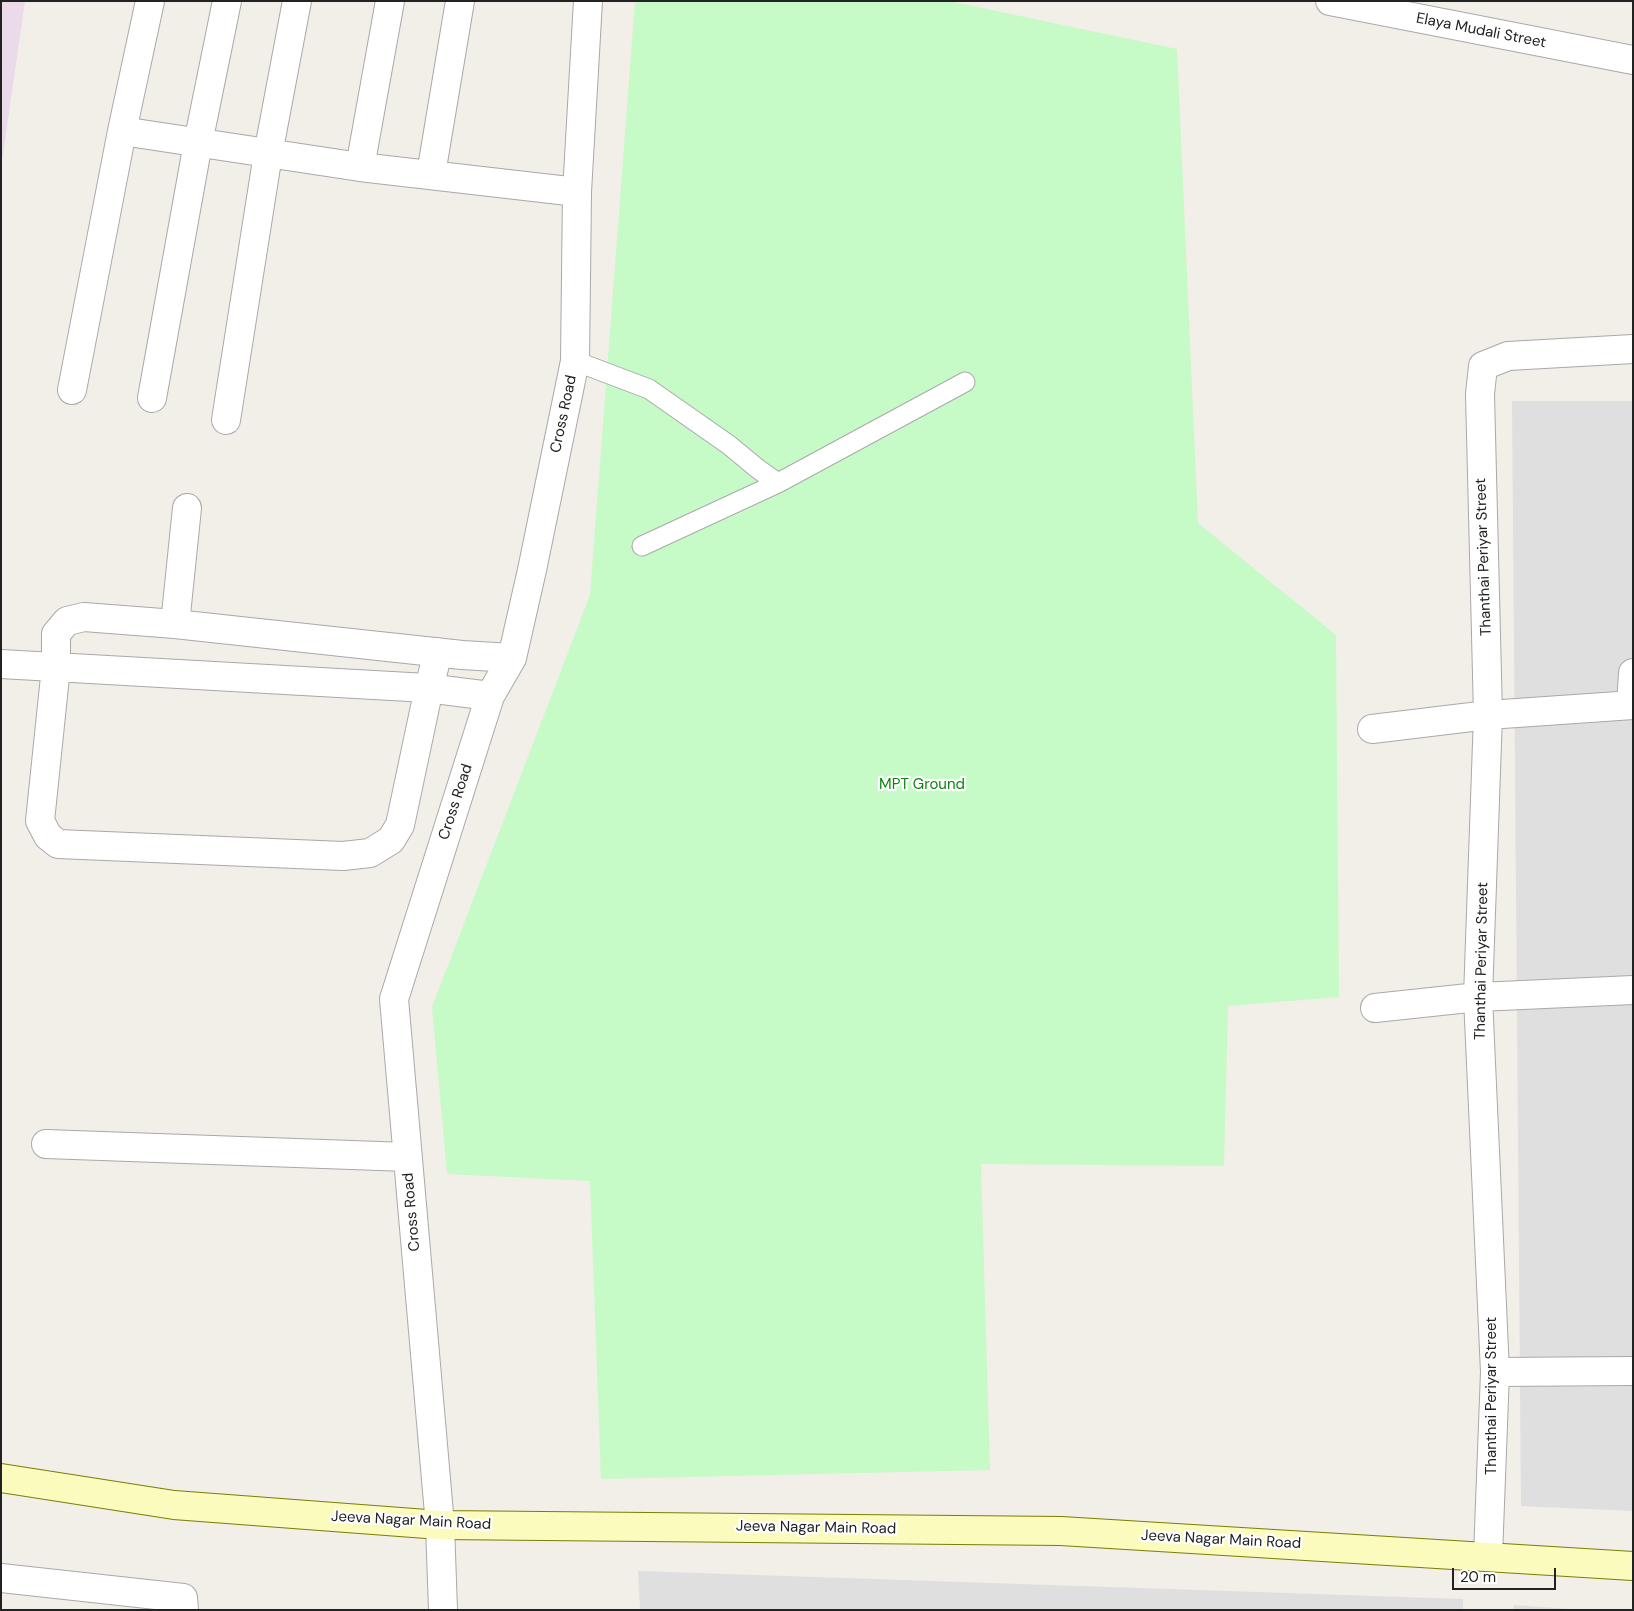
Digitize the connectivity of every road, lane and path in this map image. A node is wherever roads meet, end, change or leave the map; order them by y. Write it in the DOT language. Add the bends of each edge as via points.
graph roads {
  1 [pos="150,1"];
  2 [pos="227,1"];
  3 [pos="298,1"];
  4 [pos="390,1"];
  5 [pos="460,1"];
  6 [pos="588,1"];
  7 [pos="1330,1"];
  8 [pos="1633,60"];
  9 [pos="122,132"];
  10 [pos="198,143"];
  11 [pos="268,154"];
  12 [pos="360,167"];
  13 [pos="431,174"];
  14 [pos="577,192"];
  15 [pos="1633,348"];
  16 [pos="575,361"];
  17 [pos="965,382"];
  18 [pos="72,390"];
  19 [pos="152,398"];
  20 [pos="226,420"];
  21 [pos="778,483"];
  22 [pos="187,508"];
  23 [pos="642,546"];
  24 [pos="175,624"];
  25 [pos="438,652"];
  26 [pos="512,658"];
  27 [pos="1,664"];
  28 [pos="56,667"];
  29 [pos="1633,673"];
  30 [pos="428,688"];
  31 [pos="490,696"];
  32 [pos="1632,705"];
  33 [pos="1488,715"];
  34 [pos="1372,729"];
  35 [pos="1633,990"];
  36 [pos="1478,997"];
  37 [pos="1376,1008"];
  38 [pos="46,1144"];
  39 [pos="407,1157"];
  40 [pos="1633,1371"];
  41 [pos="1495,1372"];
  42 [pos="1,1478"];
  43 [pos="440,1525"];
  44 [pos="1488,1556"];
  45 [pos="1633,1566"];
  46 [pos="1,1578"];
  47 [pos="184,1610"];
  48 [pos="443,1610"];
  1 -- 9 [label="street"];
  2 -- 10 [label="street"];
  3 -- 11 [label="street"];
  4 -- 12 [label="street"];
  5 -- 13 [label="street"];
  6 -- 14 [label="street, Cross Road"];
  7 -- 8 [label="street, Elaya Mudali Street"];
  9 -- 10 [label="street"];
  9 -- 18 [label="street"];
  10 -- 11 [label="street"];
  10 -- 19 [label="street"];
  11 -- 12 [label="street"];
  11 -- 20 [label="street"];
  12 -- 13 [label="street"];
  13 -- 14 [label="street"];
  14 -- 16 [label="street, Cross Road"];
  15 -- 33 [label="street, Thanthai Periyar Street" via="1508,356 1483,366 1480,394"];
  16 -- 21 [label="lane" via="649,389"];
  16 -- 26 [label="street, Cross Road"];
  17 -- 21 [label="lane"];
  21 -- 23 [label="lane"];
  22 -- 24 [label="street"];
  24 -- 25 [label="street"];
  24 -- 28 [label="street" via="84,617 67,621 56,634"];
  25 -- 26 [label="street"];
  25 -- 30 [label="street"];
  26 -- 31 [label="street, Cross Road"];
  27 -- 28 [label="street"];
  28 -- 30 [label="street"];
  28 -- 30 [label="street" via="40,821 48,836 58,844 344,856 370,853 391,840 400,825"];
  29 -- 32 [label="street"];
  30 -- 31 [label="street"];
  31 -- 39 [label="street, Cross Road" via="394,999"];
  32 -- 33 [label="street"];
  33 -- 34 [label="street"];
  33 -- 36 [label="street, Thanthai Periyar Street"];
  35 -- 36 [label="street"];
  36 -- 37 [label="street"];
  36 -- 41 [label="street, Thanthai Periyar Street"];
  38 -- 39 [label="street"];
  39 -- 43 [label="street, Cross Road"];
  40 -- 41 [label="street"];
  41 -- 44 [label="street, Thanthai Periyar Street"];
  42 -- 43 [label="street, Jeeva Nagar Main Road" via="174,1505"];
  43 -- 44 [label="street, Jeeva Nagar Main Road" via="1061,1531"];
  43 -- 48 [label="street, Cross Road"];
  44 -- 45 [label="street, Jeeva Nagar Main Road"];
  46 -- 47 [label="street" via="183,1598"];
}
